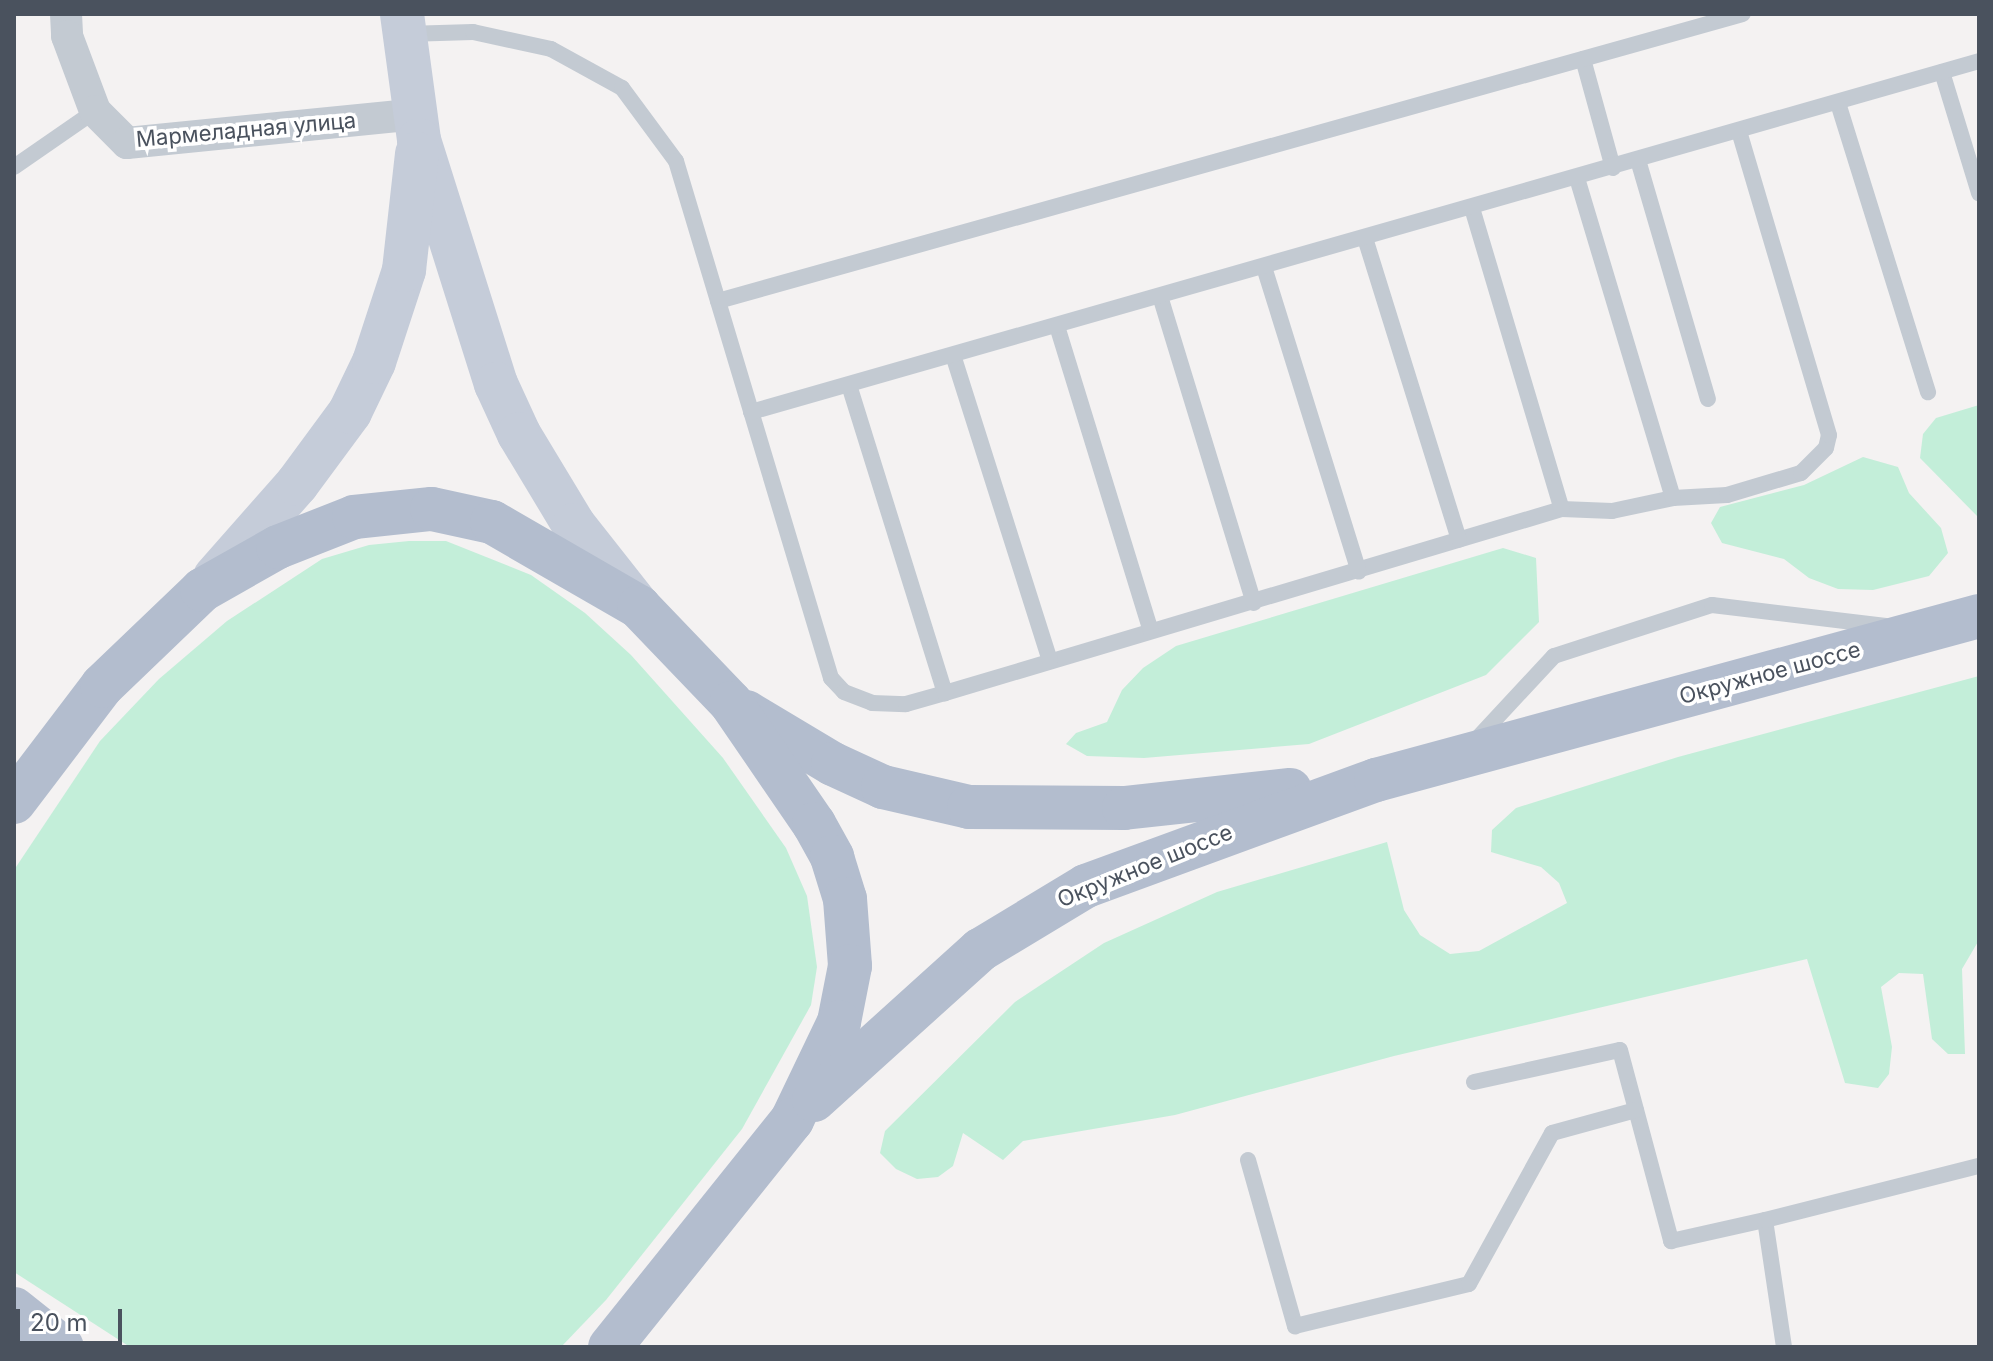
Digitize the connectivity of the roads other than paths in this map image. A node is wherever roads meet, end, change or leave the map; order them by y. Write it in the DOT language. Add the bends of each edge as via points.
graph roads {
  1 [pos="66,14"];
  2 [pos="1743,14"];
  3 [pos="403,24"];
  4 [pos="1583,59"];
  5 [pos="1979,61"];
  6 [pos="1942,72"];
  7 [pos="1838,103"];
  8 [pos="95,111"];
  9 [pos="417,127"];
  10 [pos="1739,131"];
  11 [pos="1638,160"];
  12 [pos="14,167"];
  13 [pos="1613,168"];
  14 [pos="1577,178"];
  15 [pos="1979,193"];
  16 [pos="1472,208"];
  17 [pos="1365,238"];
  18 [pos="1264,267"];
  19 [pos="1160,296"];
  20 [pos="718,301"];
  21 [pos="1057,326"];
  22 [pos="953,355"];
  23 [pos="849,385"];
  24 [pos="1928,392"];
  25 [pos="1708,399"];
  26 [pos="751,412"];
  27 [pos="1673,498"];
  28 [pos="1562,509"];
  29 [pos="1459,540"];
  30 [pos="1359,572"];
  31 [pos="202,590"];
  32 [pos="1254,603"];
  33 [pos="639,607"];
  34 [pos="1979,616"];
  35 [pos="1151,631"];
  36 [pos="1923,631"];
  37 [pos="1050,661"];
  38 [pos="945,693"];
  39 [pos="731,703"];
  40 [pos="1462,755"];
  41 [pos="1376,780"];
  42 [pos="14,802"];
  43 [pos="1474,1082"];
  44 [pos="1636,1110"];
  45 [pos="792,1120"];
  46 [pos="1248,1160"];
  47 [pos="1979,1166"];
  48 [pos="1765,1220"];
  49 [pos="14,1309"];
  50 [pos="42,1336"];
  51 [pos="621,1339"];
  52 [pos="1784,1347"];
  1 -- 8 [label="street, Мармеладная улица" via="67,36"];
  2 -- 4 [label="lane"];
  3 -- 9 [label="street"];
  3 -- 20 [label="lane" via="551,49 622,88 676,161"];
  4 -- 13 [label="lane"];
  4 -- 20 [label="lane"];
  5 -- 6 [label="lane"];
  6 -- 7 [label="lane"];
  6 -- 15 [label="lane"];
  7 -- 10 [label="lane"];
  7 -- 24 [label="lane"];
  8 -- 9 [label="street, Мармеладная улица" via="127,143"];
  8 -- 12 [label="lane"];
  9 -- 31 [label="street" via="404,270 356,400 315,462"];
  9 -- 33 [label="street" via="496,384 519,434 574,525"];
  10 -- 11 [label="lane"];
  10 -- 27 [label="lane" via="1829,435 1826,448 1801,473 1727,495"];
  11 -- 13 [label="lane"];
  11 -- 25 [label="lane"];
  13 -- 14 [label="lane"];
  14 -- 16 [label="lane"];
  14 -- 27 [label="lane"];
  16 -- 17 [label="lane"];
  16 -- 28 [label="lane"];
  17 -- 18 [label="lane"];
  17 -- 29 [label="lane"];
  18 -- 19 [label="lane"];
  18 -- 30 [label="lane"];
  19 -- 21 [label="lane"];
  19 -- 32 [label="lane"];
  20 -- 26 [label="lane"];
  21 -- 22 [label="lane"];
  21 -- 35 [label="lane"];
  22 -- 23 [label="lane"];
  22 -- 37 [label="lane"];
  23 -- 26 [label="lane"];
  23 -- 38 [label="lane"];
  26 -- 38 [label="lane" via="831,678 844,692 872,703 906,704"];
  27 -- 28 [label="lane" via="1612,511"];
  28 -- 29 [label="lane"];
  29 -- 30 [label="lane"];
  30 -- 32 [label="lane"];
  31 -- 33 [label="main road, Окружное шоссе" via="327,525 381,511 432,509 463,514 519,535"];
  31 -- 42 [label="main road, Окружное шоссе" via="102,686"];
  32 -- 35 [label="lane"];
  33 -- 39 [label="main road, Окружное шоссе"];
  34 -- 36 [label="main road, Окружное шоссе"];
  35 -- 37 [label="lane"];
  36 -- 40 [label="main road, Окружное шоссе"];
  36 -- 40 [label="lane" via="1712,605 1554,656"];
  37 -- 38 [label="lane"];
  39 -- 41 [label="main road, Окружное шоссе" via="833,764 883,787 969,807 1124,808"];
  39 -- 45 [label="main road, Окружное шоссе" via="814,824 832,857 845,899 850,966 839,1022"];
  40 -- 41 [label="main road, Окружное шоссе"];
  41 -- 45 [label="main road, Окружное шоссе" via="1186,846 1034,913 950,975"];
  43 -- 44 [label="lane" via="1620,1050"];
  44 -- 46 [label="lane" via="1552,1133 1469,1284 1295,1326"];
  44 -- 48 [label="lane" via="1671,1241"];
  45 -- 51 [label="main road, Окружное шоссе"];
  47 -- 48 [label="lane"];
  48 -- 52 [label="lane"];
  49 -- 50 [label="main road"];
}
